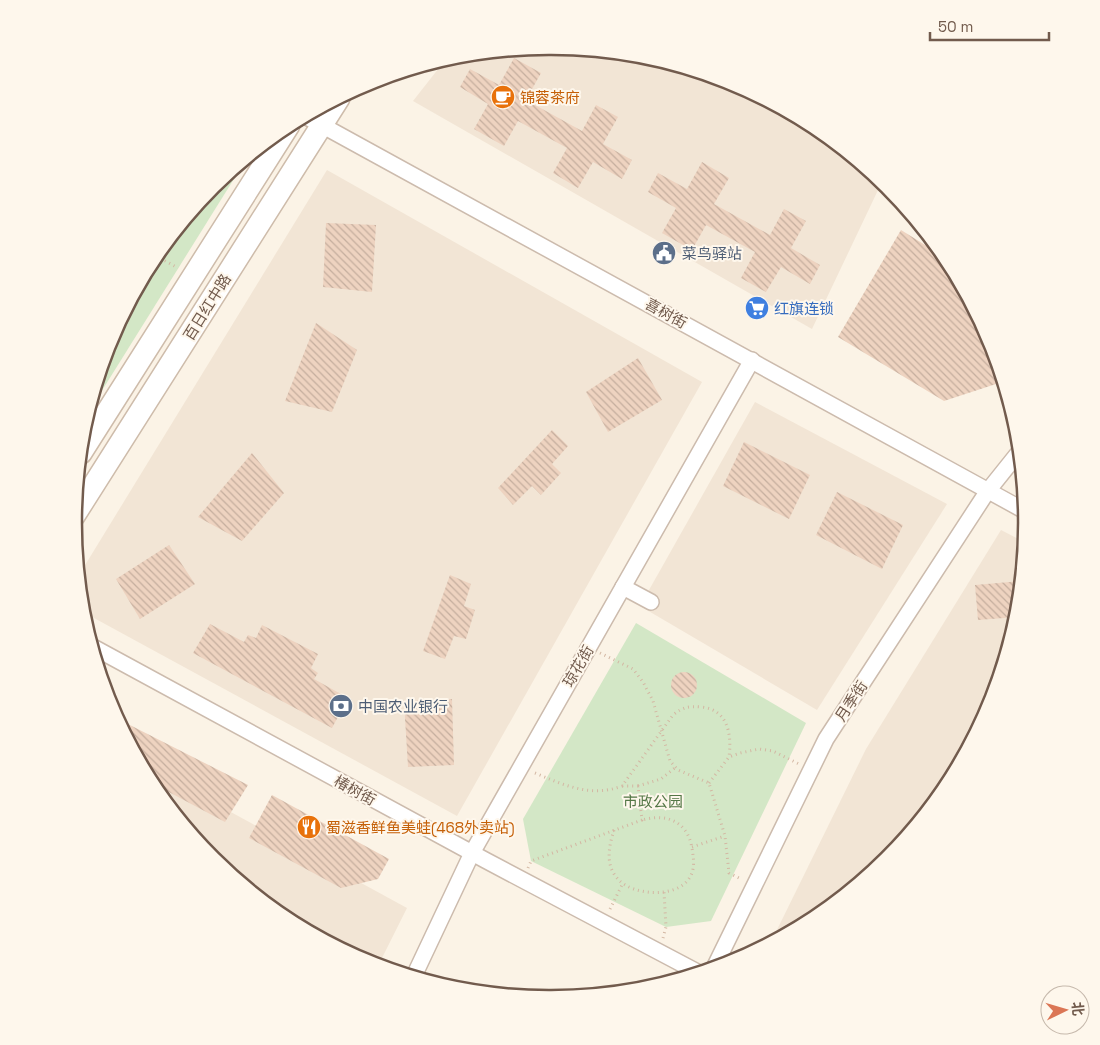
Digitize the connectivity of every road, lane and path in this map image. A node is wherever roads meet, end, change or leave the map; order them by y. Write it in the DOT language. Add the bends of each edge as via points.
graph roads {
  1 [pos="314,120"];
  2 [pos="277,144"];
  3 [pos="163,260"];
  4 [pos="178,268"];
  5 [pos="752,360"];
  6 [pos="90,439"];
  7 [pos="1014,459"];
  8 [pos="988,492"];
  9 [pos="83,500"];
  10 [pos="1017,507"];
  11 [pos="623,587"];
  12 [pos="651,602"];
  13 [pos="588,648"];
  14 [pos="101,652"];
  15 [pos="661,732"];
  16 [pos="729,757"];
  17 [pos="521,766"];
  18 [pos="676,767"];
  19 [pos="811,770"];
  20 [pos="709,783"];
  21 [pos="622,786"];
  22 [pos="638,786"];
  23 [pos="642,820"];
  24 [pos="614,830"];
  25 [pos="725,836"];
  26 [pos="692,847"];
  27 [pos="472,853"];
  28 [pos="522,880"];
  29 [pos="623,883"];
  30 [pos="754,886"];
  31 [pos="664,892"];
  32 [pos="603,922"];
  33 [pos="659,952"];
  34 [pos="719,958"];
  35 [pos="690,968"];
  36 [pos="417,970"];
  1 -- 5 [label="street, 喜树街"];
  1 -- 9 [label="street, 百日红中路"];
  2 -- 6 [label="street, 百日红中路"];
  3 -- 4 [label="path"];
  5 -- 8 [label="street, 喜树街"];
  5 -- 11 [label="street, 琼花街"];
  7 -- 8 [label="street, 月季街"];
  8 -- 10 [label="street, 喜树街"];
  8 -- 19 [label="street, 月季街" via="826,739"];
  11 -- 12 [label="street"];
  11 -- 13 [label="street, 琼花街"];
  13 -- 15 [label="path" via="633,669 653,701"];
  13 -- 17 [label="street, 琼花街"];
  14 -- 27 [label="street, 椿树街"];
  15 -- 16 [label="path" via="682,708 691,706 716,711 730,730"];
  15 -- 18 [label="path" via="670,761"];
  15 -- 21 [label="path"];
  16 -- 19 [label="path" via="759,749 773,751"];
  16 -- 20 [label="path"];
  17 -- 21 [label="path" via="577,789 608,791"];
  17 -- 27 [label="street, 琼花街"];
  18 -- 20 [label="path"];
  18 -- 22 [label="path" via="661,779"];
  19 -- 30 [label="street, 月季街"];
  20 -- 25 [label="path"];
  21 -- 22 [label="path"];
  22 -- 23 [label="path"];
  23 -- 24 [label="path"];
  23 -- 26 [label="path" via="664,817 678,823 685,830"];
  24 -- 28 [label="path" via="531,861"];
  24 -- 29 [label="path" via="609,857 617,878"];
  25 -- 26 [label="path"];
  25 -- 30 [label="path" via="729,873"];
  26 -- 31 [label="path" via="690,878 681,886"];
  27 -- 28 [label="street, 椿树街"];
  27 -- 36 [label="street, 琼花街"];
  28 -- 32 [label="street, 椿树街"];
  29 -- 31 [label="path" via="635,889"];
  29 -- 32 [label="path"];
  30 -- 34 [label="street, 月季街"];
  31 -- 33 [label="path" via="666,928"];
  32 -- 33 [label="street, 椿树街"];
  33 -- 35 [label="street, 椿树街"];
}
